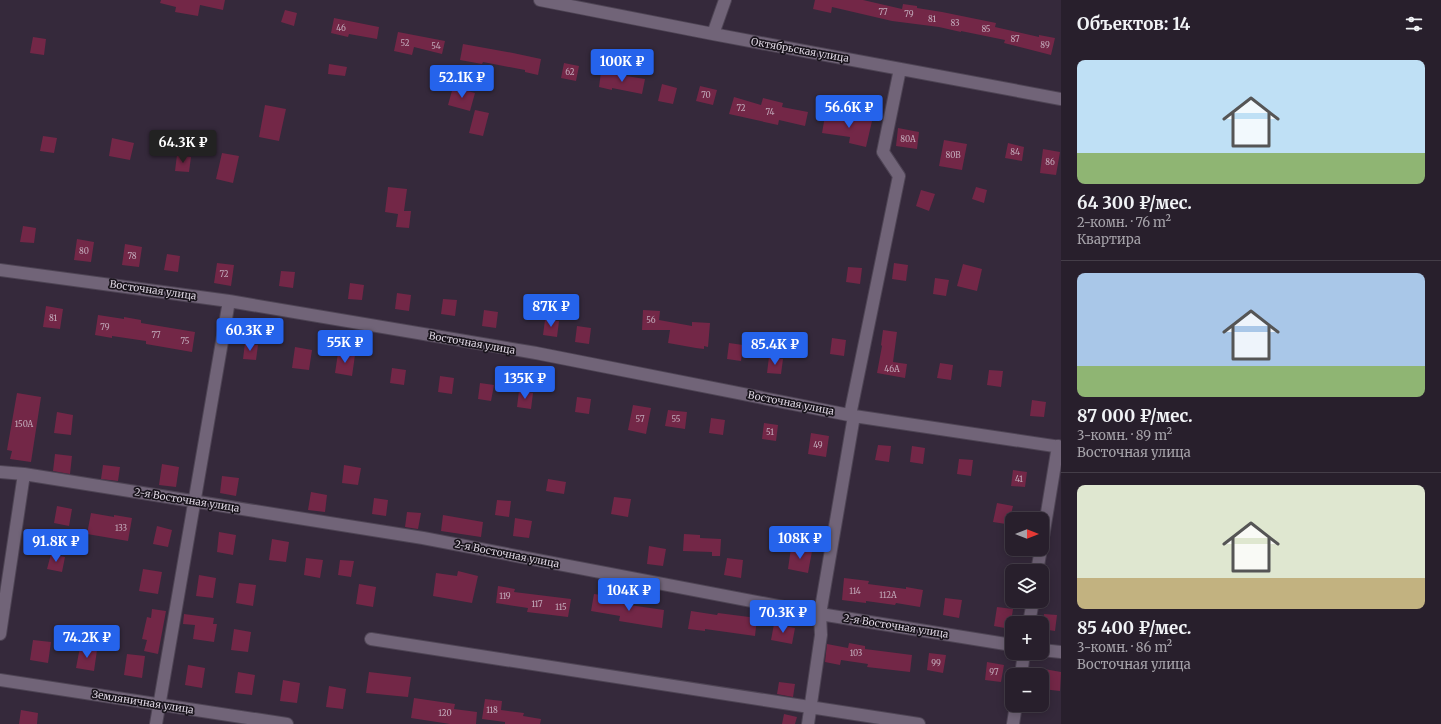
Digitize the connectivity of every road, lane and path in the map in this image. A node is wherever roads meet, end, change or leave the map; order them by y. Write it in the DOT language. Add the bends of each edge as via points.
graph roads {
  1 [pos="540,0"];
  2 [pos="725,0"];
  3 [pos="713,34"];
  4 [pos="900,68"];
  5 [pos="1061,99"];
  6 [pos="0,270"];
  7 [pos="229,301"];
  8 [pos="852,415"];
  9 [pos="1059,446"];
  10 [pos="0,472"];
  11 [pos="24,474"];
  12 [pos="195,502"];
  13 [pos="1047,512"];
  14 [pos="820,614"];
  15 [pos="0,634"];
  16 [pos="371,639"];
  17 [pos="1005,644"];
  18 [pos="1049,651"];
  19 [pos="1061,652"];
  20 [pos="0,680"];
  21 [pos="159,704"];
  22 [pos="810,706"];
  23 [pos="1015,712"];
  24 [pos="156,724"];
  25 [pos="287,724"];
  26 [pos="808,724"];
  27 [pos="919,724"];
  28 [pos="1013,724"];
  1 -- 3 [label="street, Октябрьская улица"];
  2 -- 3 [label="street"];
  3 -- 4 [label="street, Октябрьская улица"];
  4 -- 5 [label="street, Октябрьская улица"];
  4 -- 8 [label="street" via="883,152 899,176"];
  6 -- 7 [label="street, Восточная улица"];
  7 -- 8 [label="street, Восточная улица" via="536,353"];
  7 -- 12 [label="street"];
  8 -- 9 [label="street, Восточная улица"];
  8 -- 14 [label="street"];
  9 -- 13 [label="street"];
  10 -- 11 [label="street, 2-я Восточная улица"];
  11 -- 12 [label="street, 2-я Восточная улица"];
  11 -- 15 [label="street"];
  12 -- 14 [label="street, 2-я Восточная улица" via="423,538"];
  12 -- 21 [label="street"];
  14 -- 17 [label="street, 2-я Восточная улица"];
  14 -- 22 [label="street" via="820,635"];
  16 -- 22 [label="street"];
  18 -- 19 [label="street"];
  20 -- 21 [label="street, Земляничная улица"];
  21 -- 24 [label="street"];
  21 -- 25 [label="street, Земляничная улица"];
  22 -- 26 [label="street"];
  22 -- 27 [label="street"];
  23 -- 28 [label="street"];
}
